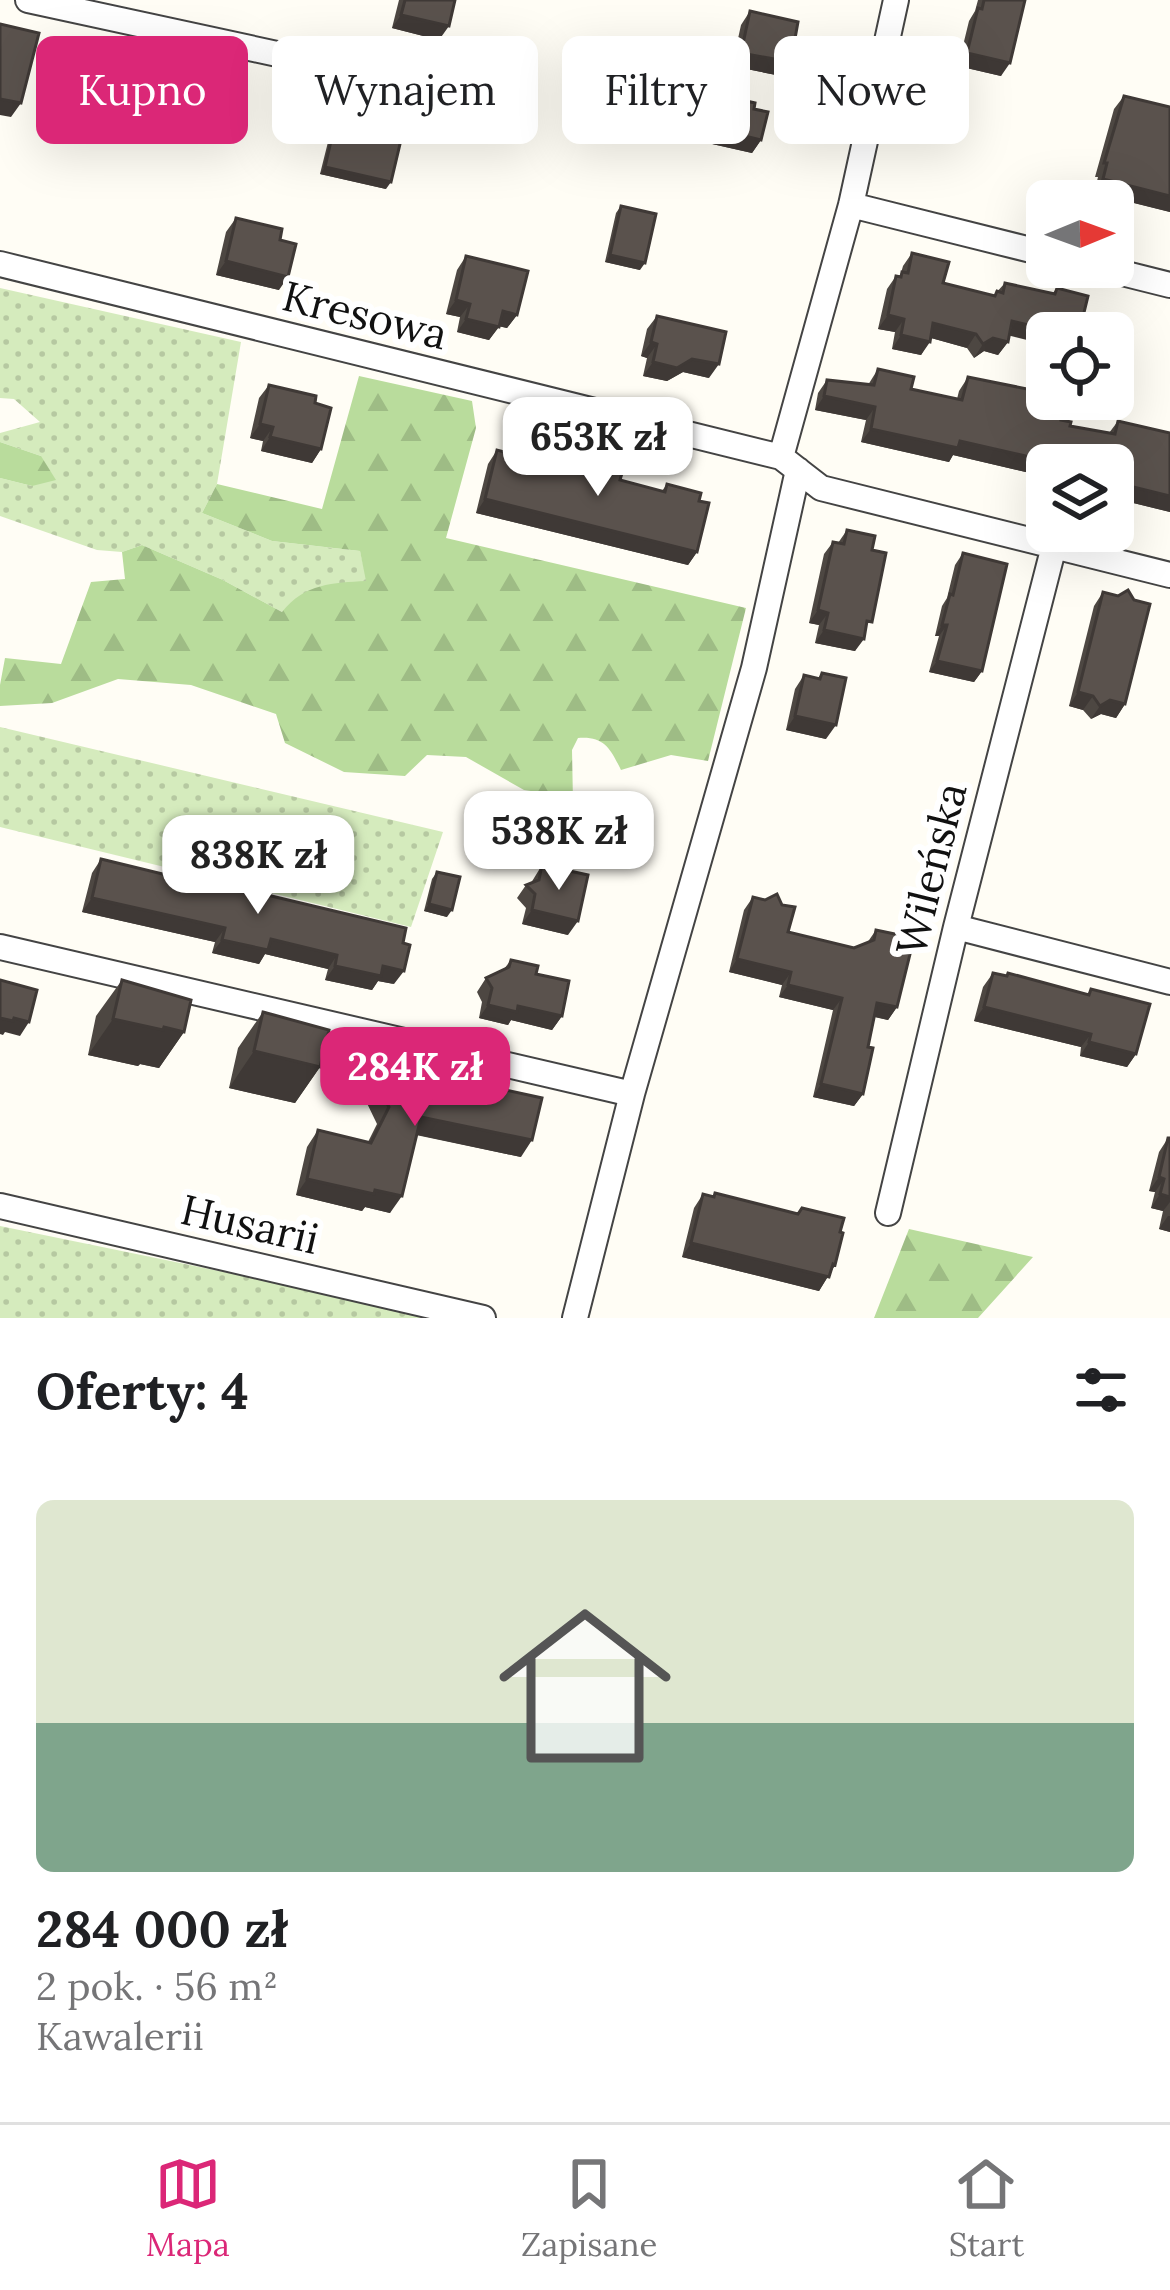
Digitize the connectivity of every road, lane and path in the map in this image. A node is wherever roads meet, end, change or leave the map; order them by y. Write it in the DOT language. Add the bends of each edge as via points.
graph roads {
  1 [pos="28,0"];
  2 [pos="896,0"];
  3 [pos="272,53"];
  4 [pos="851,206"];
  5 [pos="1026,249"];
  6 [pos="0,264"];
  7 [pos="1134,276"];
  8 [pos="1170,285"];
  9 [pos="790,464"];
  10 [pos="1026,539"];
  11 [pos="1052,552"];
  12 [pos="1078,552"];
  13 [pos="1170,575"];
  14 [pos="956,927"];
  15 [pos="0,947"];
  16 [pos="1170,982"];
  17 [pos="632,1094"];
  18 [pos="0,1206"];
  19 [pos="888,1213"];
  20 [pos="483,1318"];
  21 [pos="575,1318"];
  1 -- 3 [label="street"];
  2 -- 4 [label="street"];
  4 -- 5 [label="street"];
  4 -- 9 [label="street"];
  6 -- 9 [label="street, Kresowa"];
  7 -- 8 [label="street"];
  9 -- 10 [label="street, Kresowa" via="821,488"];
  9 -- 17 [label="street" via="754,668"];
  11 -- 14 [label="street, Wileńska"];
  12 -- 13 [label="street, Kresowa"];
  14 -- 16 [label="street"];
  14 -- 19 [label="street, Wileńska"];
  15 -- 17 [label="street"];
  17 -- 21 [label="street"];
  18 -- 20 [label="street, Husarii"];
}
